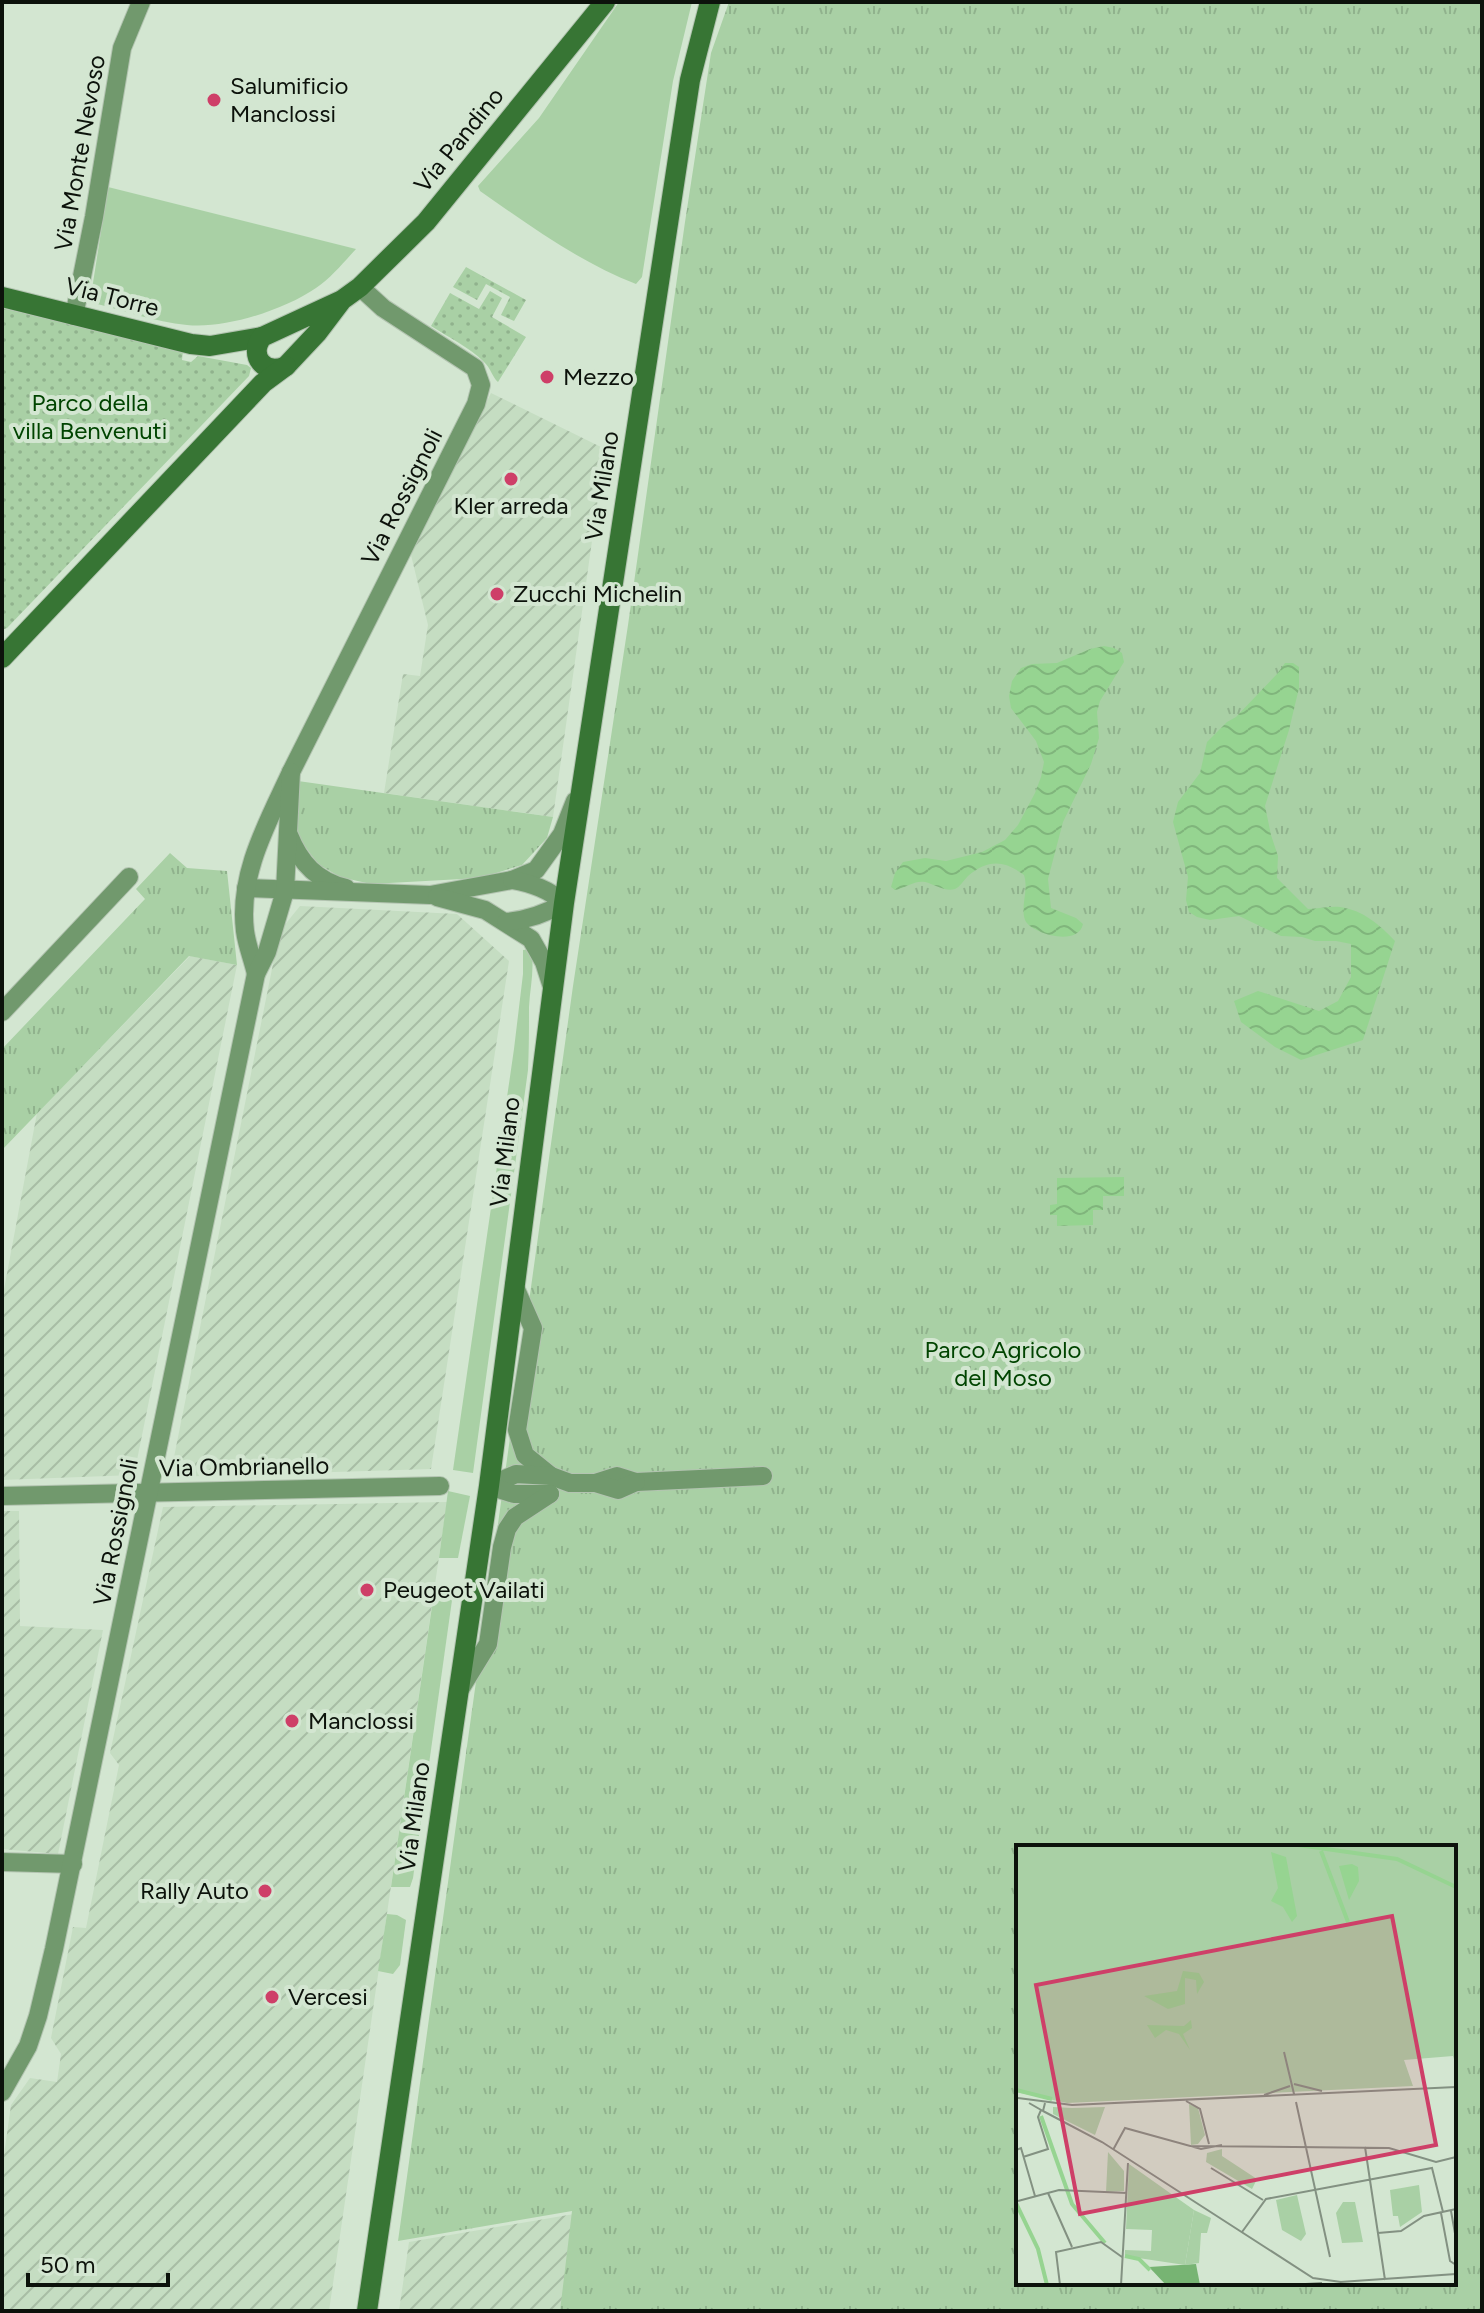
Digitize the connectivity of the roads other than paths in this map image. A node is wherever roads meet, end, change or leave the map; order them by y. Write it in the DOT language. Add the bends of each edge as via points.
graph roads {
  1 [pos="141,2"];
  2 [pos="605,2"];
  3 [pos="710,2"];
  4 [pos="360,287"];
  5 [pos="2,297"];
  6 [pos="342,300"];
  7 [pos="74,316"];
  8 [pos="267,334"];
  9 [pos="210,346"];
  10 [pos="289,363"];
  11 [pos="261,369"];
  12 [pos="2,658"];
  13 [pos="291,772"];
  14 [pos="583,781"];
  15 [pos="287,829"];
  16 [pos="129,877"];
  17 [pos="512,880"];
  18 [pos="246,888"];
  19 [pos="285,891"];
  20 [pos="368,893"];
  21 [pos="430,895"];
  22 [pos="564,903"];
  23 [pos="506,922"];
  24 [pos="256,974"];
  25 [pos="552,987"];
  26 [pos="2,1012"];
  27 [pos="514,1285"];
  28 [pos="763,1476"];
  29 [pos="551,1485"];
  30 [pos="440,1486"];
  31 [pos="489,1486"];
  32 [pos="148,1493"];
  33 [pos="2,1496"];
  34 [pos="458,1693"];
  35 [pos="2,1862"];
  36 [pos="73,1864"];
  37 [pos="2,2092"];
  38 [pos="367,2311"];
  1 -- 7 [label="street, Via Monte Nevoso" via="122,48"];
  2 -- 4 [label="main road, Via Pandino" via="426,222"];
  3 -- 14 [label="main road, Via Milano" via="690,80"];
  4 -- 6 [label="main road, Via Pandino"];
  4 -- 13 [label="street, Via Rossignoli" via="475,368 481,385"];
  5 -- 7 [label="main road, Via Torre"];
  6 -- 8 [label="main road, Via Pandino"];
  6 -- 10 [label="main road, Via Pandino"];
  7 -- 9 [label="main road, Via Torre"];
  8 -- 9 [label="main road, Via Torre"];
  8 -- 10 [label="main road" via="279,331 290,338 294,349"];
  8 -- 11 [label="main road" via="256,348"];
  9 -- 11 [label="main road, Via Torre"];
  10 -- 11 [label="main road, Via Pandino"];
  11 -- 12 [label="main road, Via Pandino"];
  13 -- 15 [label="street, Via Rossignoli"];
  13 -- 18 [label="street, Via Rossignoli" via="262,833"];
  14 -- 17 [label="street" via="562,834 545,858 536,870"];
  14 -- 22 [label="main road, Via Milano"];
  15 -- 19 [label="street, Via Rossignoli"];
  15 -- 20 [label="street" via="310,871 336,886"];
  16 -- 26 [label="street"];
  17 -- 21 [label="street"];
  17 -- 22 [label="street" via="550,891"];
  18 -- 19 [label="street"];
  18 -- 24 [label="street, Via Rossignoli" via="245,931"];
  19 -- 20 [label="street"];
  19 -- 24 [label="street, Via Rossignoli"];
  20 -- 21 [label="street"];
  21 -- 23 [label="street" via="485,910"];
  22 -- 23 [label="street" via="546,914"];
  22 -- 25 [label="main road, Via Milano"];
  23 -- 25 [label="street" via="531,939"];
  24 -- 32 [label="street, Via Rossignoli"];
  25 -- 27 [label="main road, Via Milano"];
  27 -- 29 [label="street" via="533,1328 517,1430 525,1455"];
  27 -- 31 [label="main road, Via Milano"];
  28 -- 29 [label="street" via="636,1482 618,1490 595,1483"];
  29 -- 31 [label="street" via="516,1474"];
  29 -- 34 [label="street" via="507,1529 488,1644"];
  30 -- 32 [label="street, Via Ombrianello"];
  31 -- 34 [label="main road, Via Milano"];
  32 -- 33 [label="street, Via Ombrianello"];
  32 -- 36 [label="street, Via Rossignoli"];
  34 -- 38 [label="main road, Via Milano"];
  35 -- 36 [label="street"];
  36 -- 37 [label="street, Via Rossignoli" via="38,2016"];
}
